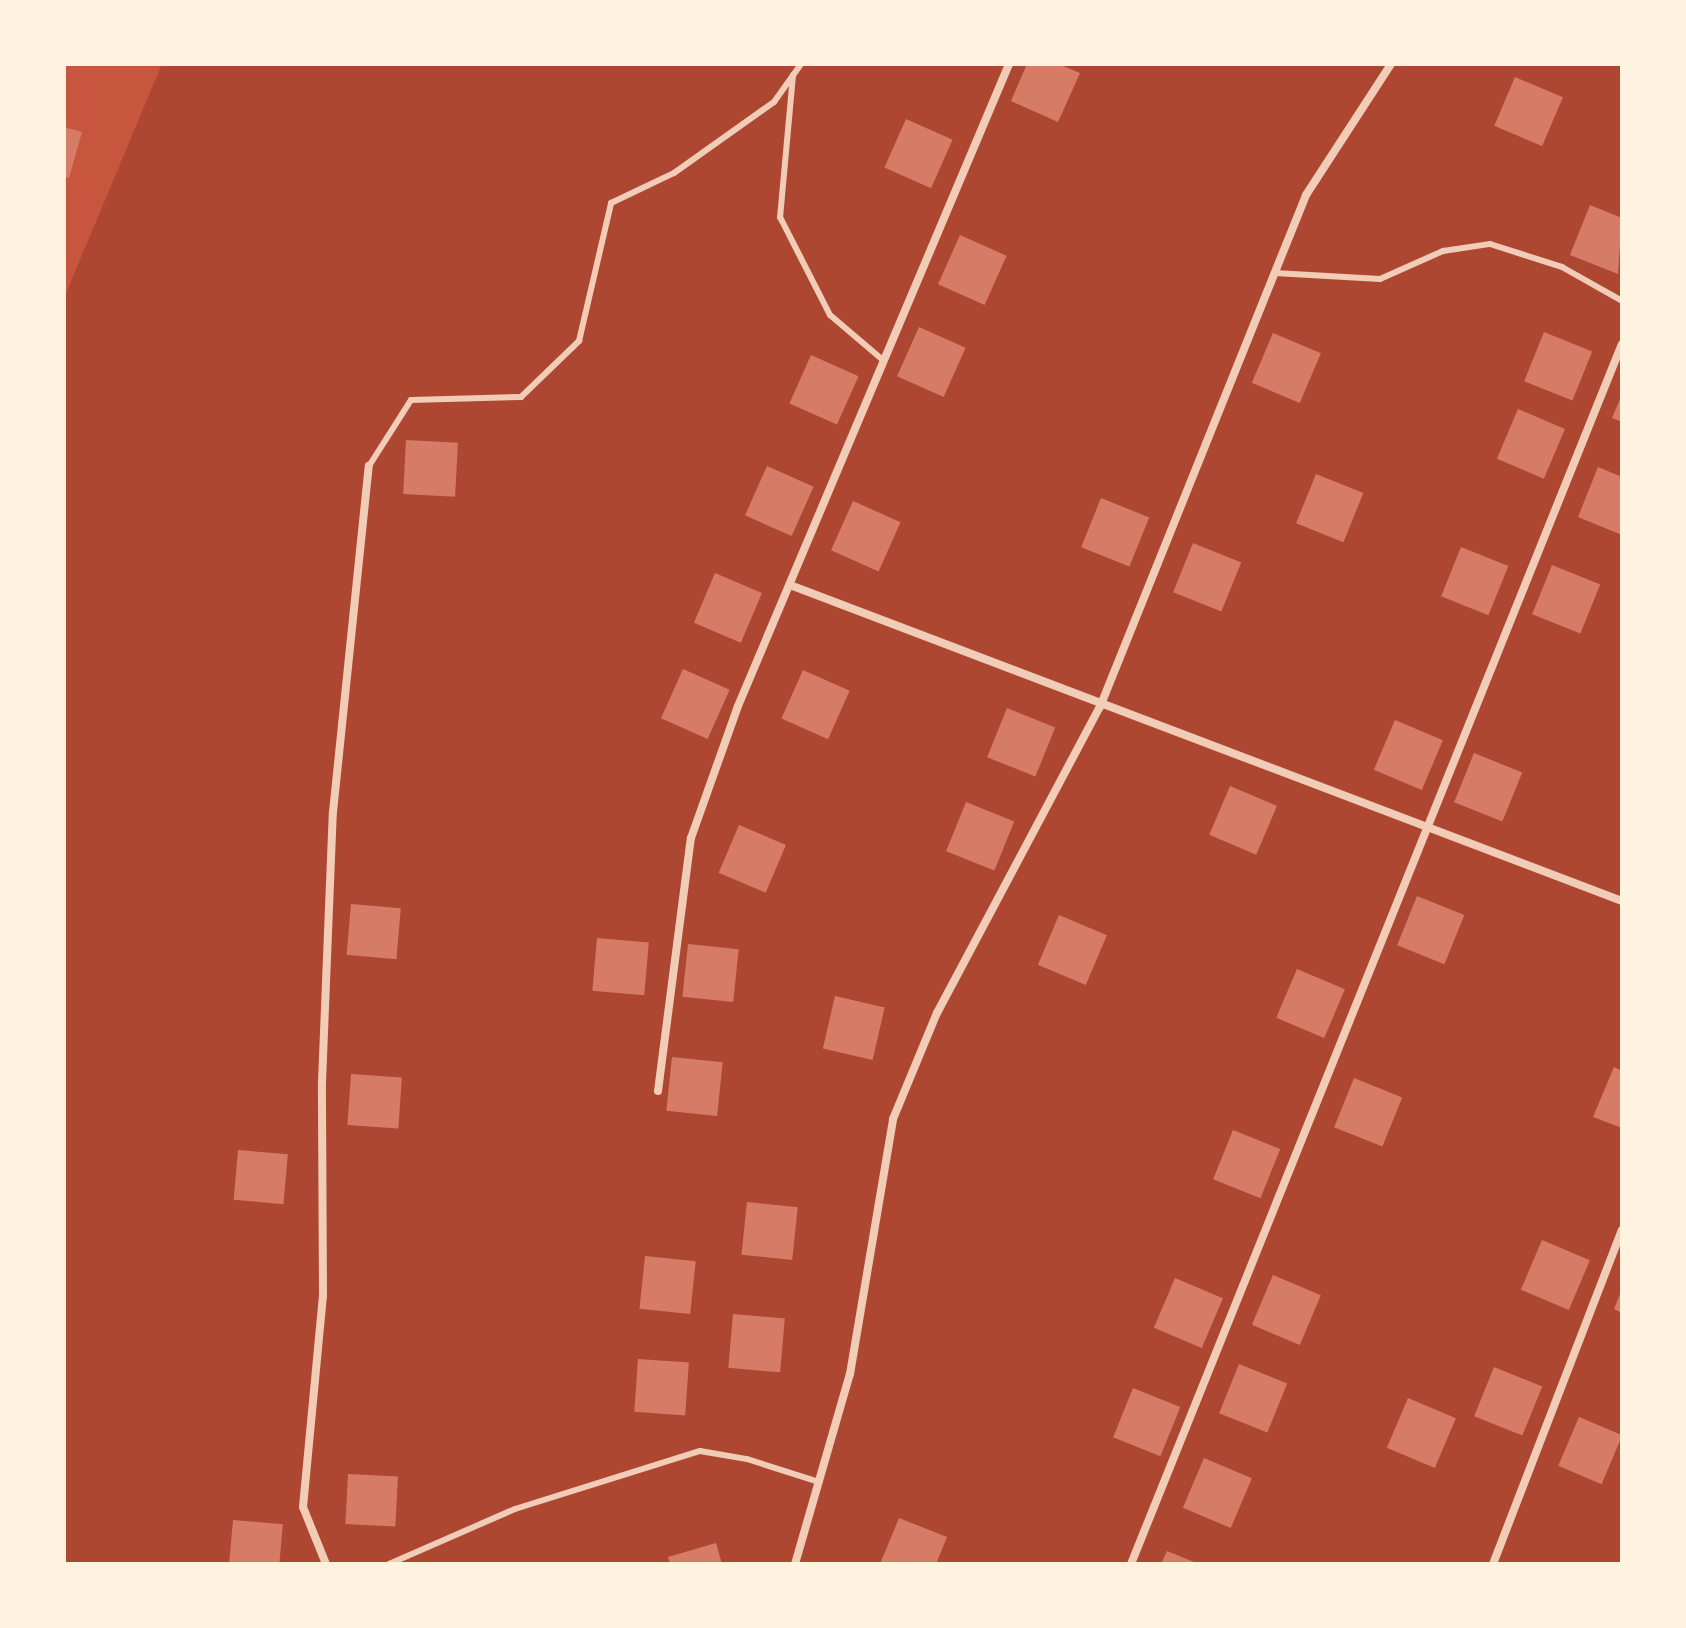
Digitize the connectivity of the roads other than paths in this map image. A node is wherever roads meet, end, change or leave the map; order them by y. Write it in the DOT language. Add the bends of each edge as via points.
graph roads {
  1 [pos="801,64"];
  2 [pos="1009,64"];
  3 [pos="1391,64"];
  4 [pos="793,75"];
  5 [pos="1275,273"];
  6 [pos="1622,301"];
  7 [pos="1622,344"];
  8 [pos="884,361"];
  9 [pos="369,466"];
  10 [pos="790,585"];
  11 [pos="1100,707"];
  12 [pos="1430,827"];
  13 [pos="1622,901"];
  14 [pos="658,1091"];
  15 [pos="1622,1230"];
  16 [pos="819,1482"];
  17 [pos="326,1564"];
  18 [pos="389,1564"];
  19 [pos="795,1564"];
  20 [pos="1131,1564"];
  21 [pos="1493,1564"];
  1 -- 4 [label="lane"];
  2 -- 8 [label="street"];
  3 -- 5 [label="street" via="1306,195"];
  4 -- 8 [label="lane" via="780,217 830,315"];
  4 -- 9 [label="lane" via="774,102 674,173 611,203 579,341 521,397 411,400"];
  5 -- 6 [label="lane" via="1380,279 1443,251 1490,244 1562,267"];
  5 -- 11 [label="street"];
  7 -- 12 [label="street"];
  8 -- 10 [label="street"];
  9 -- 17 [label="street" via="333,812 322,1082 323,1296 303,1507"];
  10 -- 11 [label="street"];
  10 -- 14 [label="street" via="691,838"];
  11 -- 12 [label="street"];
  11 -- 16 [label="street" via="937,1013 893,1119 850,1374"];
  12 -- 13 [label="street"];
  12 -- 20 [label="street"];
  15 -- 21 [label="street"];
  16 -- 18 [label="lane" via="747,1459 700,1451 515,1509"];
  16 -- 19 [label="street"];
}
